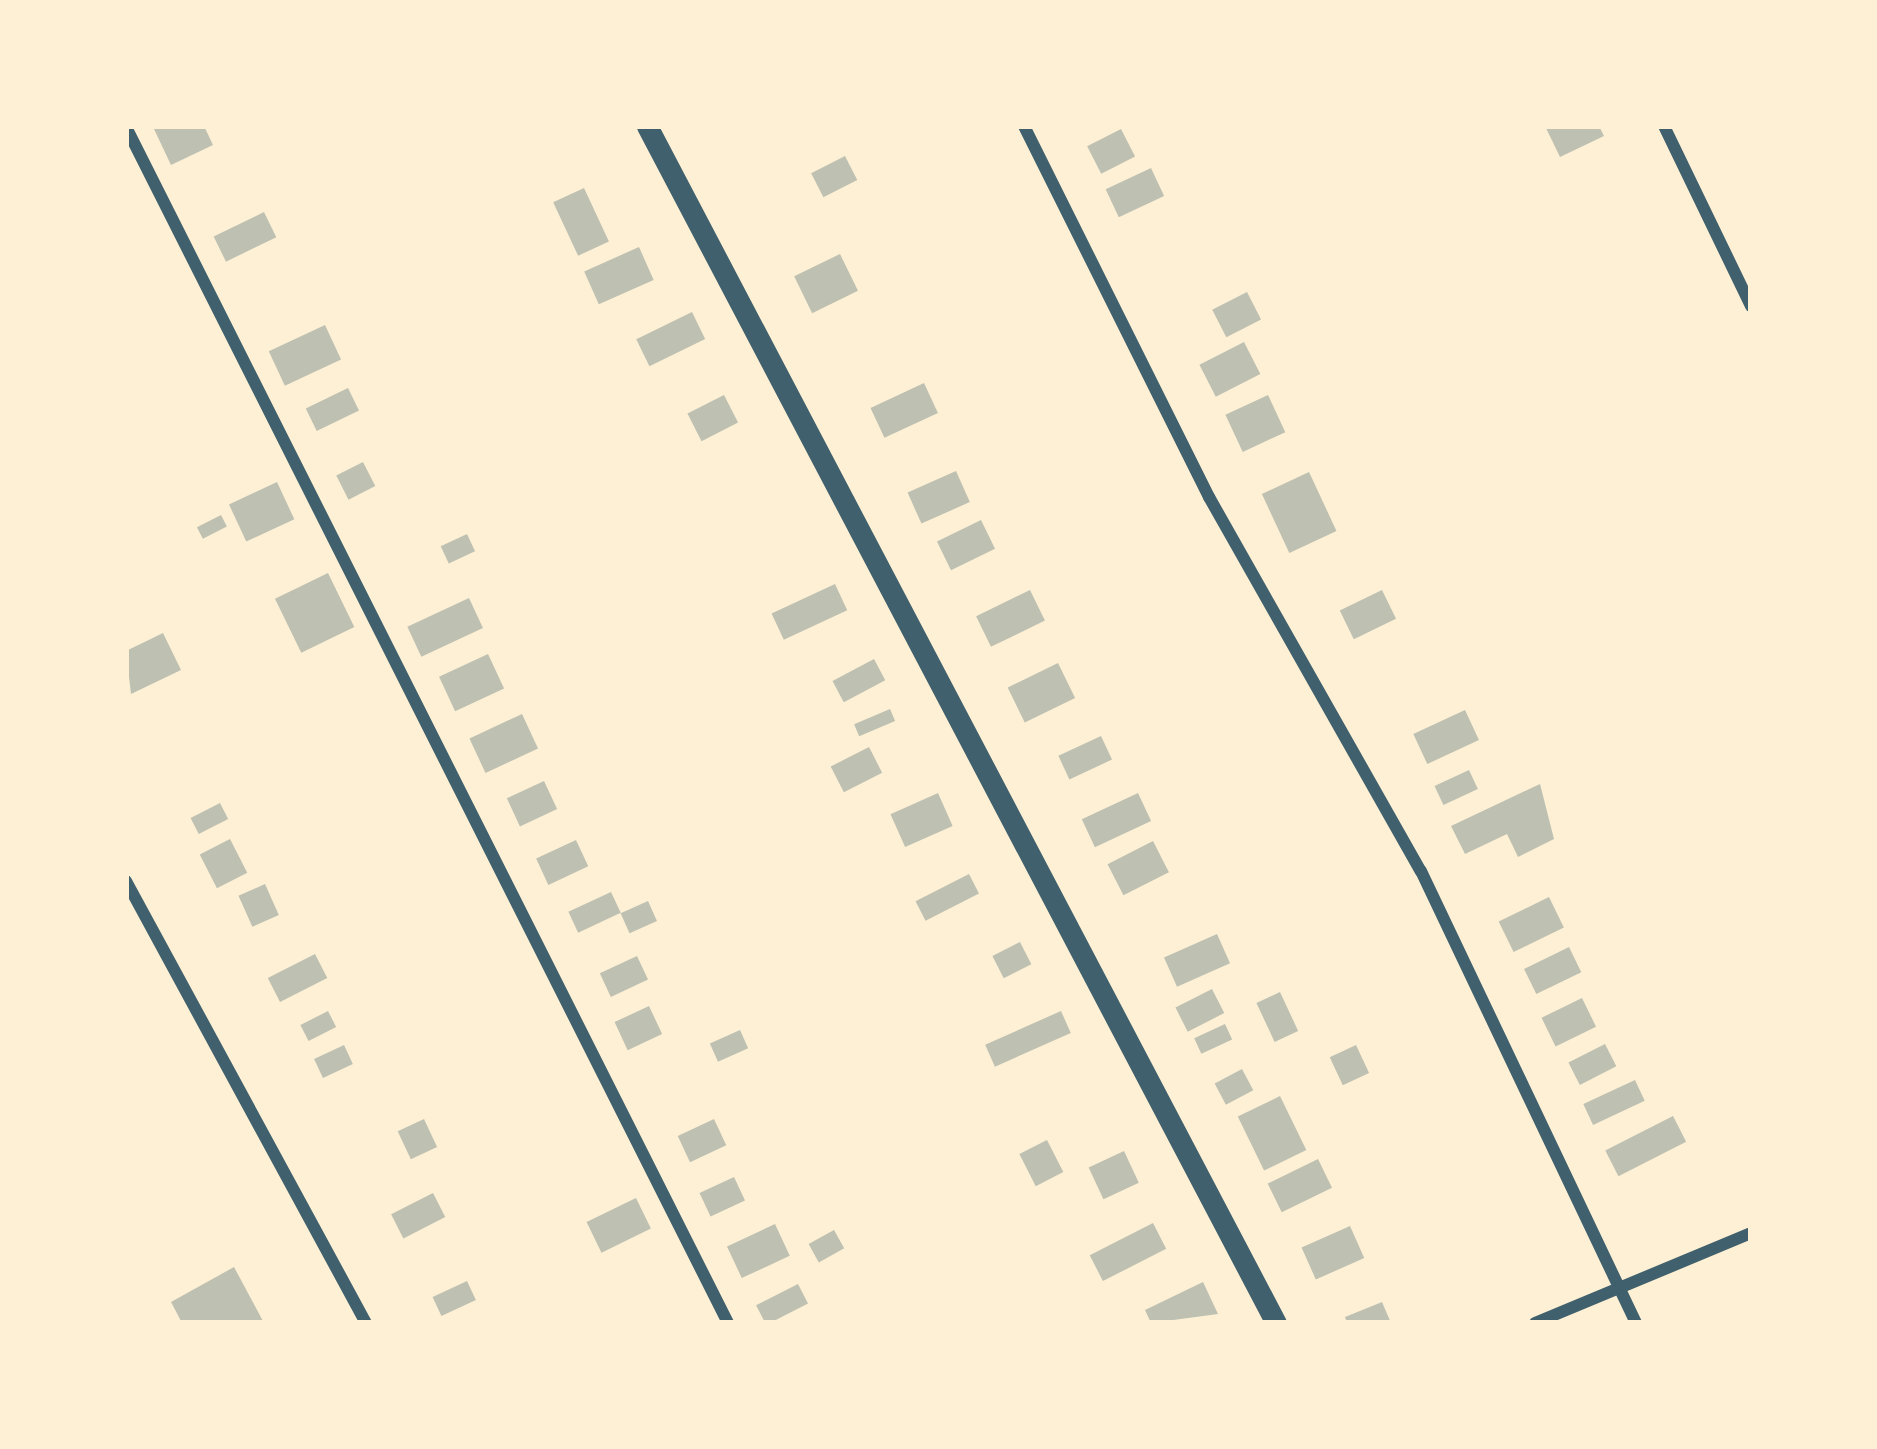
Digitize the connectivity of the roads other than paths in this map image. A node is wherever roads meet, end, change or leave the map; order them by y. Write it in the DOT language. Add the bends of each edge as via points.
graph roads {
  1 [pos="647,126"];
  2 [pos="1024,126"];
  3 [pos="1664,126"];
  4 [pos="126,127"];
  5 [pos="1751,305"];
  6 [pos="126,881"];
  7 [pos="1751,1233"];
  8 [pos="1618,1288"];
  9 [pos="366,1323"];
  10 [pos="728,1323"];
  11 [pos="1276,1323"];
  12 [pos="1535,1323"];
  13 [pos="1636,1323"];
  1 -- 11 [label="street"];
  2 -- 8 [label="street" via="1209,497 1411,851"];
  3 -- 5 [label="street"];
  4 -- 10 [label="street"];
  6 -- 9 [label="street"];
  7 -- 8 [label="street"];
  8 -- 12 [label="street"];
  8 -- 13 [label="street"];
}
